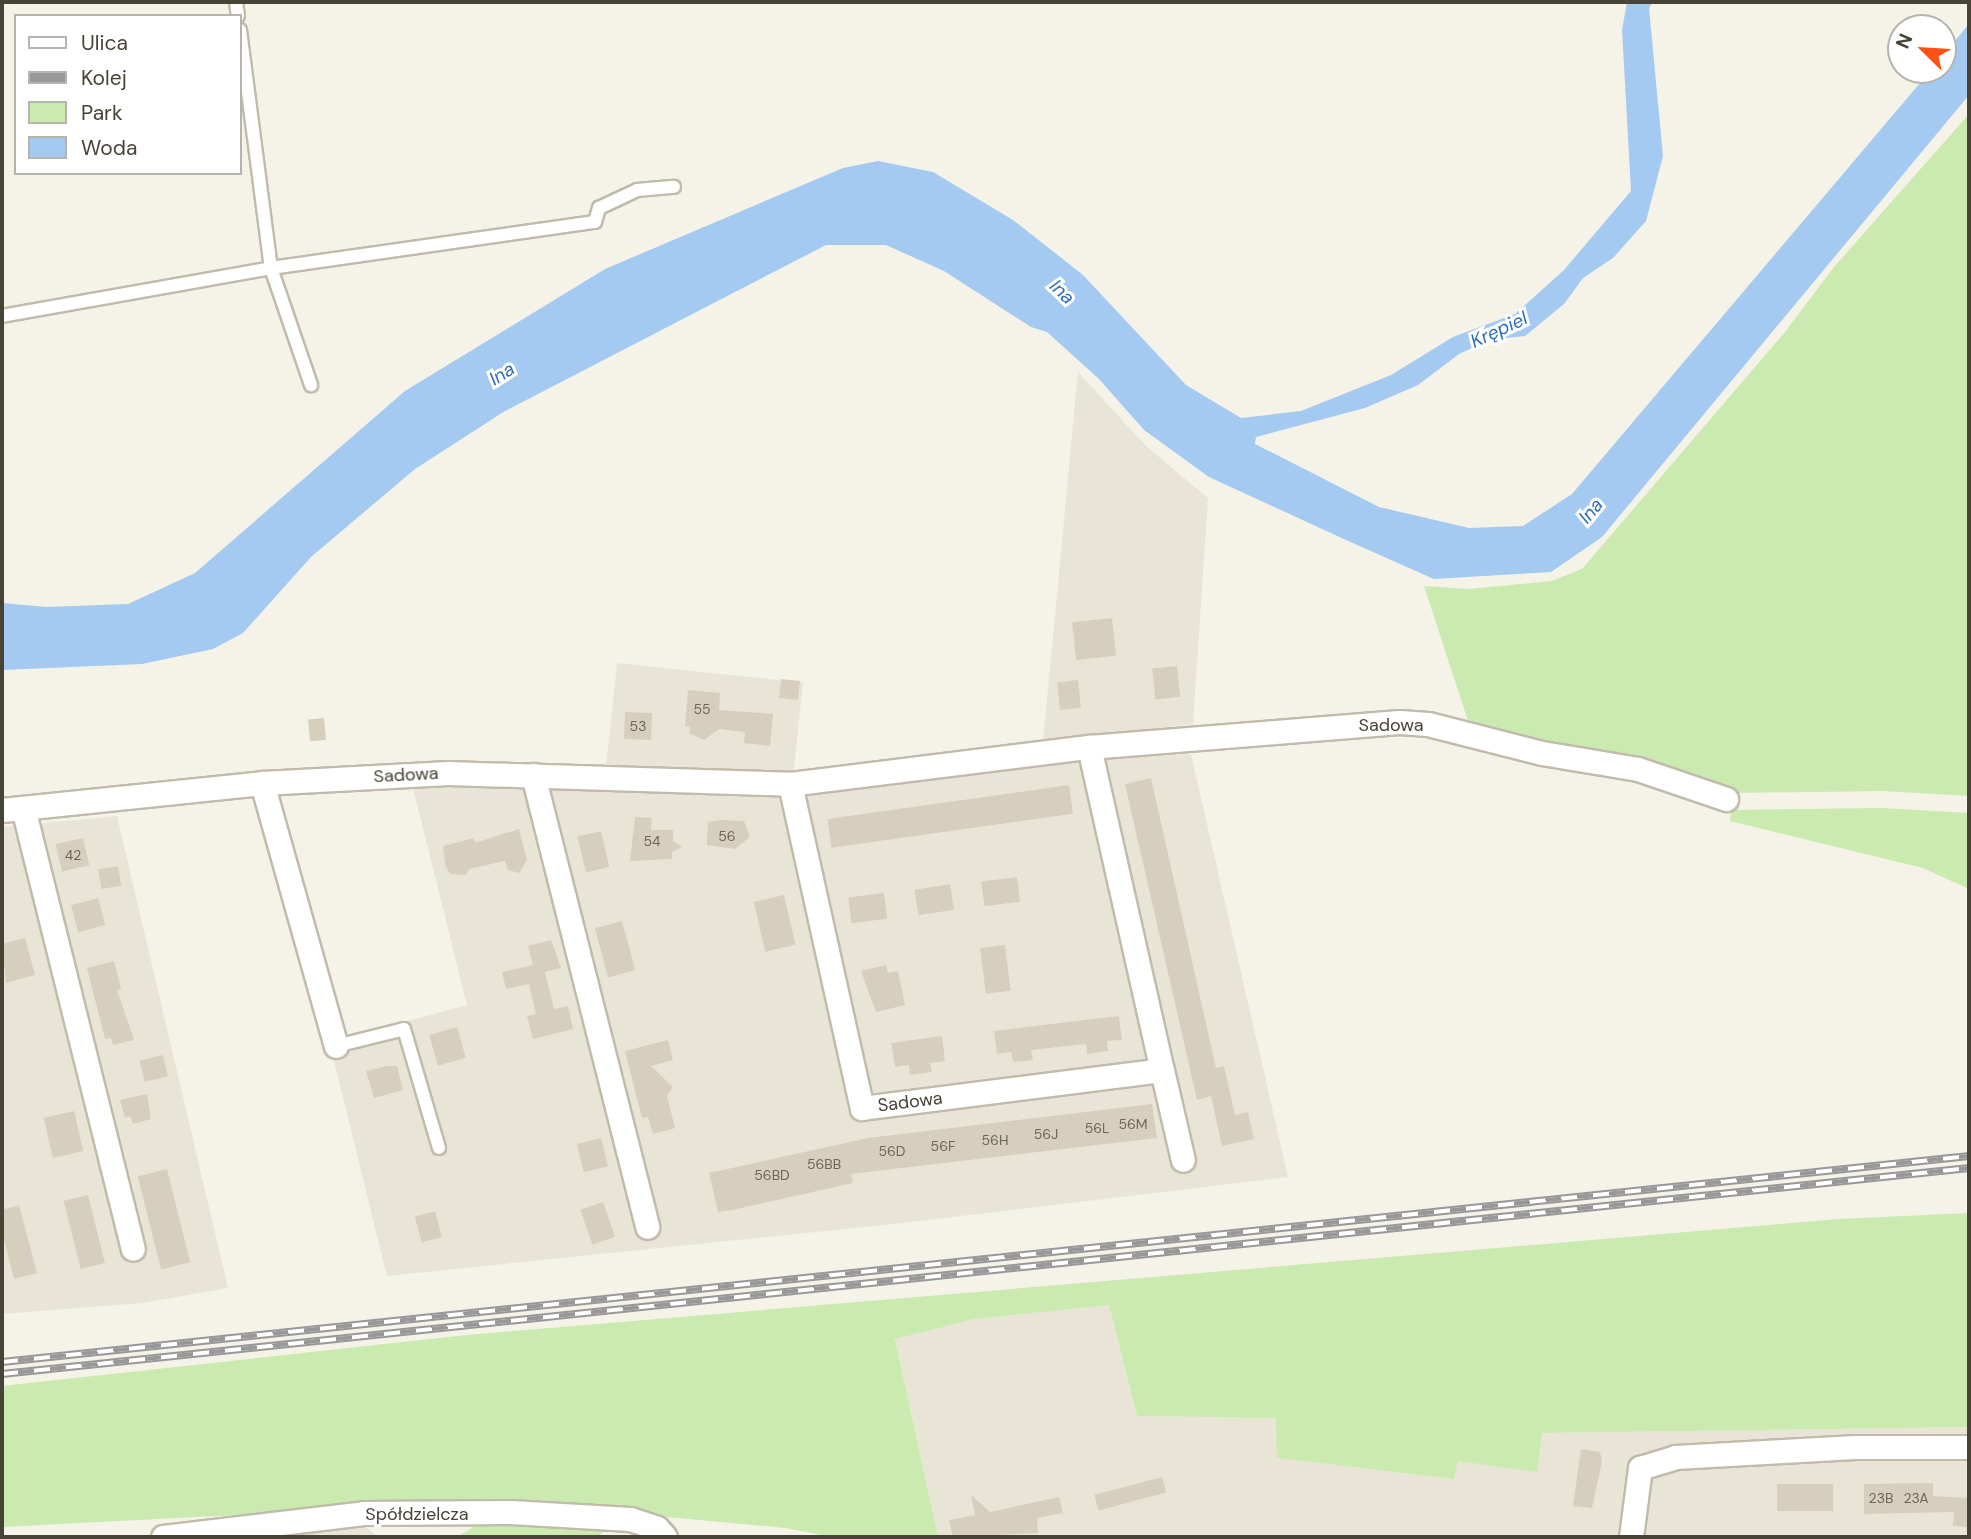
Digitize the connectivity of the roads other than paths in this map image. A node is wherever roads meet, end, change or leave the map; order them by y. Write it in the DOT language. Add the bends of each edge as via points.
graph roads {
  1 [pos="242,45"];
  2 [pos="674,187"];
  3 [pos="271,268"];
  4 [pos="2,316"];
  5 [pos="311,385"];
  6 [pos="1089,747"];
  7 [pos="533,775"];
  8 [pos="262,783"];
  9 [pos="790,783"];
  10 [pos="1726,799"];
  11 [pos="12,809"];
  12 [pos="336,1046"];
  13 [pos="1162,1070"];
  14 [pos="439,1148"];
  15 [pos="1183,1160"];
  16 [pos="647,1227"];
  17 [pos="133,1248"];
  18 [pos="1969,1447"];
  19 [pos="165,1537"];
  20 [pos="665,1537"];
  21 [pos="1631,1537"];
  1 -- 3 [label="lane"];
  2 -- 3 [label="lane" via="637,190 599,208 595,222"];
  3 -- 4 [label="lane"];
  3 -- 5 [label="lane"];
  6 -- 9 [label="street, Sadowa"];
  6 -- 10 [label="street, Sadowa" via="1290,729 1428,724 1542,753 1638,769"];
  6 -- 13 [label="street"];
  7 -- 8 [label="street, Sadowa" via="447,773"];
  7 -- 9 [label="street, Sadowa"];
  7 -- 16 [label="street"];
  8 -- 11 [label="street, Sadowa"];
  8 -- 12 [label="street"];
  9 -- 13 [label="street, Sadowa" via="862,1108"];
  11 -- 17 [label="street, Sadowa"];
  12 -- 14 [label="lane" via="404,1029"];
  13 -- 15 [label="street"];
  18 -- 21 [label="street" via="1705,1453 1640,1468"];
  19 -- 20 [label="street, Spółdzielcza" via="364,1513 511,1512 630,1519 657,1528"];
}
